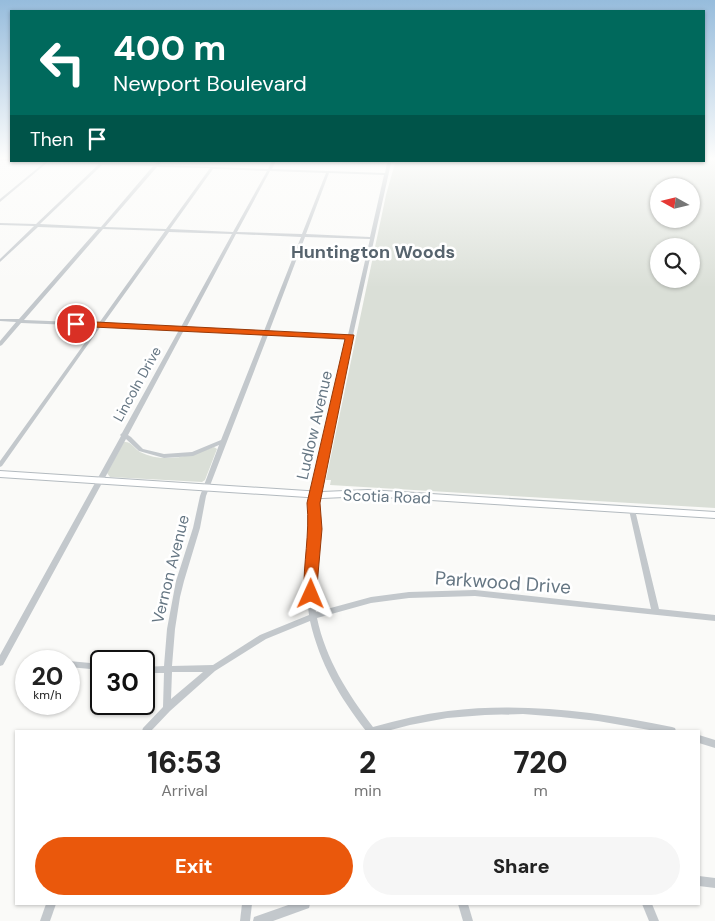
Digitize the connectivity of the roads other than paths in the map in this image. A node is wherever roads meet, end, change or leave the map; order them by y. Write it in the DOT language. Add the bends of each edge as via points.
graph roads {
  1 [pos="61,202"];
  2 [pos="125,202"];
  3 [pos="187,202"];
  4 [pos="252,202"];
  5 [pos="317,202"];
  6 [pos="380,202"];
  7 [pos="0,224"];
  8 [pos="37,225"];
  9 [pos="102,228"];
  10 [pos="167,230"];
  11 [pos="235,233"];
  12 [pos="303,236"];
  13 [pos="372,238"];
  14 [pos="0,261"];
  15 [pos="0,320"];
  16 [pos="20,321"];
  17 [pos="100,325"];
  18 [pos="182,329"];
  19 [pos="266,333"];
  20 [pos="350,337"];
  21 [pos="0,344"];
  22 [pos="123,435"];
  23 [pos="225,441"];
  24 [pos="0,465"];
  25 [pos="0,474"];
  26 [pos="98,480"];
  27 [pos="207,487"];
  28 [pos="315,494"];
  29 [pos="632,510"];
  30 [pos="715,515"];
  31 [pos="656,612"];
  32 [pos="313,616"];
  33 [pos="715,618"];
  34 [pos="0,663"];
  35 [pos="214,668"];
  36 [pos="167,669"];
  37 [pos="155,670"];
  38 [pos="167,708"];
  39 [pos="147,730"];
  40 [pos="372,730"];
  41 [pos="377,730"];
  42 [pos="667,730"];
  43 [pos="700,739"];
  44 [pos="715,744"];
  45 [pos="700,881"];
  46 [pos="715,883"];
  47 [pos="51,905"];
  48 [pos="247,905"];
  49 [pos="302,905"];
  50 [pos="464,905"];
  51 [pos="647,905"];
  52 [pos="45,921"];
  53 [pos="245,921"];
  54 [pos="258,921"];
  55 [pos="468,921"];
  56 [pos="654,921"];
  1 -- 8 [label="street"];
  2 -- 9 [label="street"];
  3 -- 10 [label="street"];
  4 -- 11 [label="street, Lincoln Drive"];
  5 -- 12 [label="street, Vernon Avenue"];
  6 -- 13 [label="street, Ludlow Avenue"];
  7 -- 8 [label="street"];
  8 -- 9 [label="street"];
  8 -- 14 [label="street"];
  9 -- 10 [label="street"];
  9 -- 16 [label="street"];
  10 -- 11 [label="street"];
  10 -- 17 [label="street"];
  11 -- 12 [label="street"];
  11 -- 18 [label="street, Lincoln Drive"];
  12 -- 13 [label="street"];
  12 -- 19 [label="street, Vernon Avenue"];
  13 -- 20 [label="street, Ludlow Avenue"];
  15 -- 16 [label="street"];
  16 -- 17 [label="street"];
  16 -- 21 [label="street"];
  17 -- 18 [label="street"];
  17 -- 24 [label="street"];
  18 -- 19 [label="street"];
  18 -- 22 [label="street, Lincoln Drive"];
  19 -- 20 [label="street"];
  19 -- 23 [label="street, Vernon Avenue"];
  20 -- 28 [label="street, Ludlow Avenue"];
  22 -- 23 [label="street, Lincoln Drive" via="141,450 164,456 193,454"];
  22 -- 26 [label="street, Lincoln Drive"];
  23 -- 27 [label="street, Vernon Avenue"];
  25 -- 26 [label="street, Scotia Road"];
  26 -- 27 [label="street, Scotia Road"];
  26 -- 34 [label="street, Lincoln Drive"];
  27 -- 28 [label="street, Scotia Road"];
  27 -- 36 [label="street, Vernon Avenue" via="199,526 180,583"];
  28 -- 29 [label="street, Scotia Road" via="368,493"];
  28 -- 32 [label="street, Ludlow Avenue" via="316,529 310,575"];
  29 -- 30 [label="street, Scotia Road"];
  29 -- 31 [label="street"];
  31 -- 32 [label="street, Parkwood Drive" via="451,592 371,600"];
  31 -- 33 [label="street, Parkwood Drive"];
  32 -- 35 [label="street, Parkwood Drive" via="263,638"];
  32 -- 40 [label="street, Ludlow Avenue" via="321,650 336,682"];
  35 -- 36 [label="street"];
  35 -- 38 [label="street, Parkwood Drive"];
  36 -- 37 [label="street"];
  36 -- 38 [label="street, Vernon Avenue"];
  38 -- 39 [label="street"];
  41 -- 42 [label="street" via="437,716 508,711 594,716"];
  43 -- 44 [label="street"];
  45 -- 46 [label="street"];
  47 -- 52 [label="street"];
  48 -- 53 [label="street"];
  49 -- 54 [label="street"];
  50 -- 55 [label="street"];
  51 -- 56 [label="street"];
}
